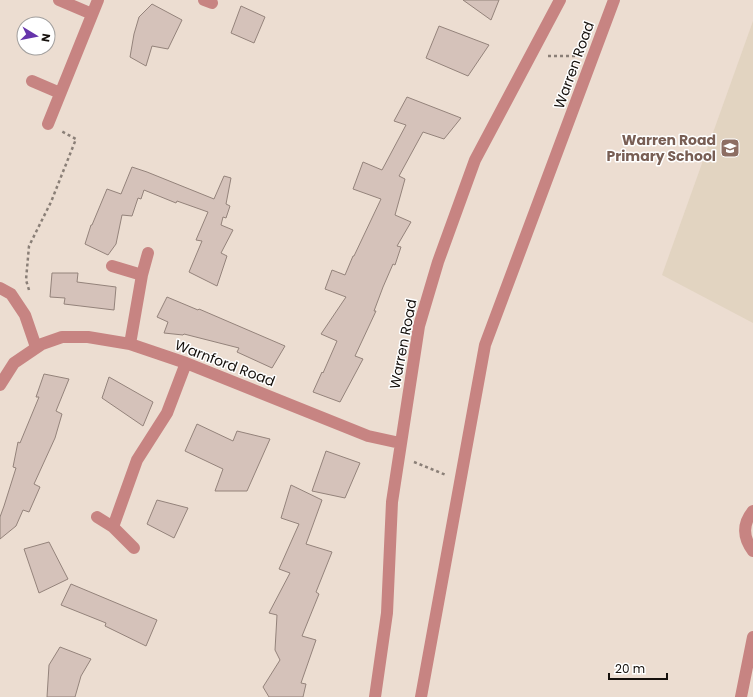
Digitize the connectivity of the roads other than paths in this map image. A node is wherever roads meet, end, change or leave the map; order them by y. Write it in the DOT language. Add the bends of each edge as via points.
graph roads {
  1 [pos="59,0"];
  2 [pos="98,0"];
  3 [pos="560,0"];
  4 [pos="614,0"];
  5 [pos="92,14"];
  6 [pos="32,81"];
  7 [pos="60,93"];
  8 [pos="48,124"];
  9 [pos="148,253"];
  10 [pos="112,266"];
  11 [pos="142,275"];
  12 [pos="0,288"];
  13 [pos="130,344"];
  14 [pos="36,347"];
  15 [pos="186,363"];
  16 [pos="0,385"];
  17 [pos="400,443"];
  18 [pos="753,511"];
  19 [pos="97,517"];
  20 [pos="113,527"];
  21 [pos="134,548"];
  22 [pos="753,550"];
  23 [pos="753,637"];
  24 [pos="375,697"];
  25 [pos="421,697"];
  26 [pos="741,697"];
  1 -- 5 [label="street"];
  2 -- 5 [label="street"];
  3 -- 17 [label="street, Warren Road" via="475,160 438,262 419,326"];
  4 -- 25 [label="street, Warren Road" via="485,345"];
  5 -- 7 [label="street"];
  6 -- 7 [label="street"];
  7 -- 8 [label="street"];
  9 -- 11 [label="street"];
  10 -- 11 [label="street"];
  11 -- 13 [label="street"];
  12 -- 14 [label="street" via="11,294 25,315"];
  13 -- 14 [label="street, Warnford Road" via="88,337 62,337"];
  13 -- 15 [label="street, Warnford Road"];
  14 -- 16 [label="street, Warnford Road" via="14,363"];
  15 -- 17 [label="street, Warnford Road" via="368,436"];
  15 -- 20 [label="street" via="167,413 137,460"];
  17 -- 24 [label="street, Warren Road" via="392,502 387,613"];
  18 -- 22 [label="street" via="746,524 745,534"];
  19 -- 20 [label="street"];
  20 -- 21 [label="street"];
  23 -- 26 [label="street"];
}
